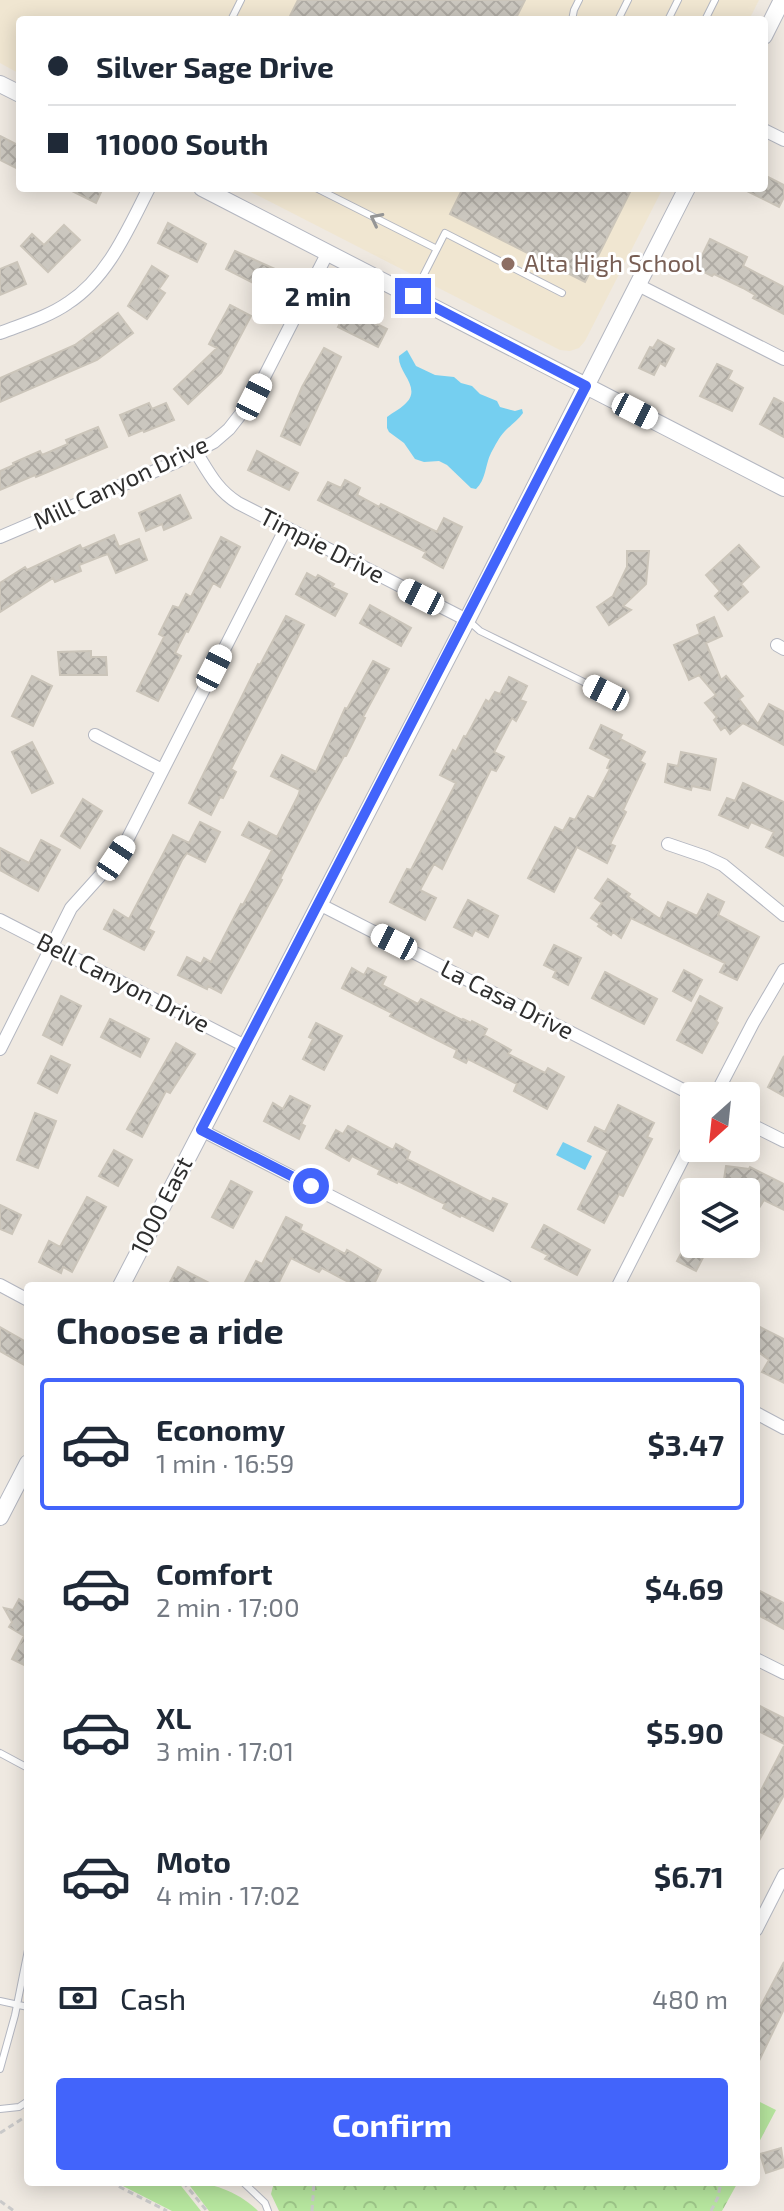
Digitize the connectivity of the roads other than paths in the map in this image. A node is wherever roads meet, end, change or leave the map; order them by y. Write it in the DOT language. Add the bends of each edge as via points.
graph roads {
  1 [pos="782,0"];
  2 [pos="768,28"];
  3 [pos="147,192"];
  4 [pos="210,192"];
  5 [pos="324,192"];
  6 [pos="685,192"];
  7 [pos="437,249"];
  8 [pos="328,252"];
  9 [pos="638,285"];
  10 [pos="562,293"];
  11 [pos="413,296"];
  12 [pos="0,333"];
  13 [pos="784,359"];
  14 [pos="586,386"];
  15 [pos="196,452"];
  16 [pos="784,488"];
  17 [pos="286,528"];
  18 [pos="0,537"];
  19 [pos="467,620"];
  20 [pos="606,693"];
  21 [pos="95,735"];
  22 [pos="162,770"];
  23 [pos="668,844"];
  24 [pos="319,904"];
  25 [pos="784,915"];
  26 [pos="0,920"];
  27 [pos="50,946"];
  28 [pos="784,970"];
  29 [pos="245,1046"];
  30 [pos="0,1049"];
  31 [pos="722,1082"];
  32 [pos="680,1088"];
  33 [pos="760,1129"];
  34 [pos="201,1130"];
  35 [pos="784,1141"];
  36 [pos="681,1162"];
  37 [pos="123,1282"];
  38 [pos="498,1282"];
  39 [pos="620,1282"];
  40 [pos="0,1285"];
  41 [pos="24,1298"];
  42 [pos="760,1415"];
  43 [pos="784,1428"];
  44 [pos="24,1471"];
  45 [pos="0,1516"];
  46 [pos="760,1661"];
  47 [pos="784,1673"];
  48 [pos="0,1753"];
  49 [pos="24,1766"];
  50 [pos="784,1875"];
  51 [pos="760,1922"];
  52 [pos="24,1970"];
  53 [pos="0,2001"];
  54 [pos="17,2005"];
  55 [pos="24,2006"];
  56 [pos="0,2069"];
  57 [pos="24,2104"];
  58 [pos="0,2109"];
  59 [pos="247,2186"];
  60 [pos="268,2211"];
  1 -- 2 [label="street"];
  3 -- 12 [label="street" via="115,253 86,289 49,314"];
  4 -- 8 [label="street"];
  7 -- 5 [label="lane, one-way"];
  6 -- 9 [label="street, 1000 East"];
  7 -- 10 [label="lane" via="445,233"];
  7 -- 11 [label="lane"];
  8 -- 11 [label="street"];
  8 -- 15 [label="street, Mill Canyon Drive" via="254,397 229,429"];
  9 -- 13 [label="street"];
  9 -- 14 [label="street, 1000 East"];
  11 -- 14 [label="street"];
  14 -- 16 [label="street"];
  14 -- 19 [label="street, 1000 East"];
  15 -- 17 [label="street, Timpie Drive" via="225,495"];
  15 -- 18 [label="street, Mill Canyon Drive"];
  17 -- 19 [label="street, Timpie Drive"];
  17 -- 22 [label="street"];
  19 -- 20 [label="lane"];
  19 -- 24 [label="street, 1000 East"];
  21 -- 22 [label="street"];
  22 -- 27 [label="street" via="125,844 71,908"];
  23 -- 25 [label="street" via="723,865"];
  24 -- 29 [label="street, 1000 East"];
  24 -- 32 [label="street, La Casa Drive"];
  26 -- 27 [label="street, Bell Canyon Drive"];
  27 -- 29 [label="street, Bell Canyon Drive"];
  27 -- 30 [label="street"];
  28 -- 31 [label="street"];
  29 -- 34 [label="street, 1000 East"];
  33 -- 35 [label="street"];
  34 -- 37 [label="street, 1000 East"];
  34 -- 38 [label="street"];
  36 -- 39 [label="street"];
  40 -- 41 [label="street"];
  42 -- 43 [label="street"];
  44 -- 45 [label="street"];
  46 -- 47 [label="street"];
  48 -- 49 [label="lane"];
  50 -- 51 [label="street"];
  52 -- 54 [label="lane"];
  53 -- 54 [label="lane"];
  54 -- 55 [label="lane"];
  54 -- 56 [label="lane"];
  57 -- 58 [label="lane"];
  59 -- 60 [label="lane"];
}
